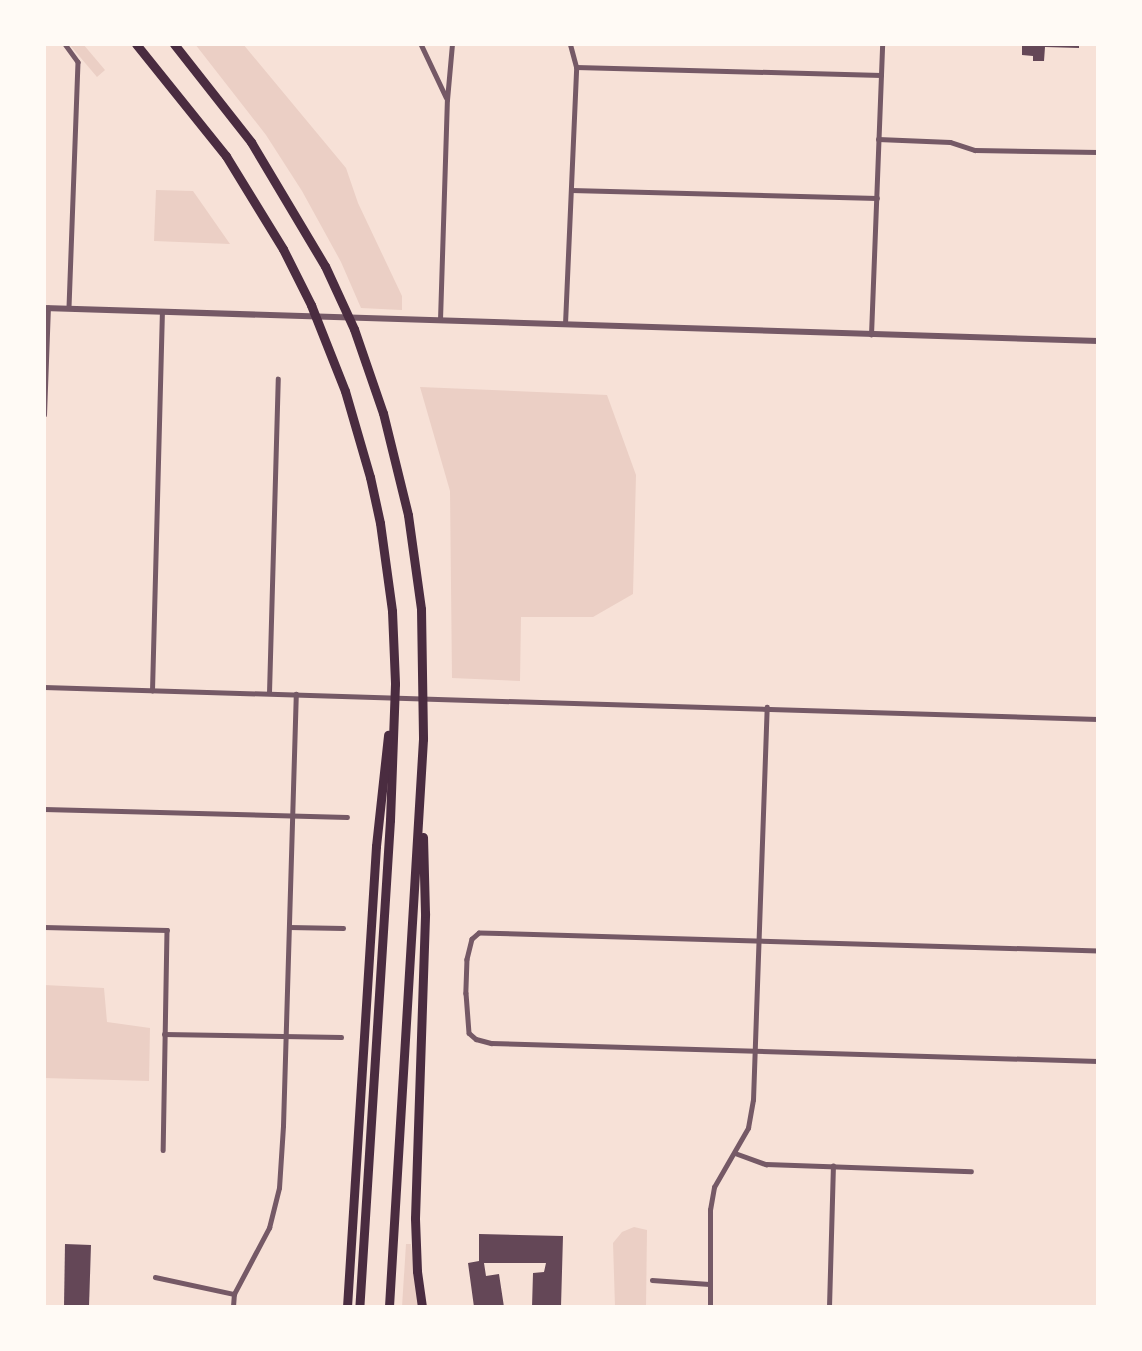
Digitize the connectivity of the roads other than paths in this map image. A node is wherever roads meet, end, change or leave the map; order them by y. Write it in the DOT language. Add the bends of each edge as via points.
graph roads {
  1 [pos="65,44"];
  2 [pos="136,44"];
  3 [pos="174,44"];
  4 [pos="421,44"];
  5 [pos="452,44"];
  6 [pos="570,44"];
  7 [pos="882,44"];
  8 [pos="576,67"];
  9 [pos="881,75"];
  10 [pos="447,100"];
  11 [pos="878,139"];
  12 [pos="1098,152"];
  13 [pos="571,190"];
  14 [pos="877,198"];
  15 [pos="46,308"];
  16 [pos="69,308"];
  17 [pos="162,312"];
  18 [pos="440,320"];
  19 [pos="565,324"];
  20 [pos="871,335"];
  21 [pos="1098,341"];
  22 [pos="278,379"];
  23 [pos="44,415"];
  24 [pos="395,684"];
  25 [pos="44,687"];
  26 [pos="152,691"];
  27 [pos="269,693"];
  28 [pos="296,694"];
  29 [pos="767,707"];
  30 [pos="1098,719"];
  31 [pos="421,788"];
  32 [pos="44,809"];
  33 [pos="292,815"];
  34 [pos="347,817"];
  35 [pos="44,927"];
  36 [pos="289,927"];
  37 [pos="343,928"];
  38 [pos="757,942"];
  39 [pos="1098,951"];
  40 [pos="164,1034"];
  41 [pos="286,1037"];
  42 [pos="341,1037"];
  43 [pos="754,1051"];
  44 [pos="1098,1061"];
  45 [pos="163,1150"];
  46 [pos="735,1153"];
  47 [pos="833,1166"];
  48 [pos="971,1171"];
  49 [pos="155,1277"];
  50 [pos="652,1280"];
  51 [pos="709,1284"];
  52 [pos="234,1294"];
  53 [pos="233,1307"];
  54 [pos="347,1307"];
  55 [pos="359,1307"];
  56 [pos="389,1307"];
  57 [pos="422,1307"];
  58 [pos="710,1307"];
  59 [pos="829,1307"];
  1 -- 16 [label="street" via="78,62"];
  2 -- 24 [label="highway" via="199,119 246,186 283,249 324,337 370,477 392,611"];
  3 -- 31 [label="highway" via="244,131 302,223 354,329 383,413 408,515 421,608"];
  4 -- 10 [label="street"];
  5 -- 10 [label="street"];
  6 -- 8 [label="street"];
  7 -- 9 [label="street"];
  8 -- 9 [label="street"];
  8 -- 13 [label="street"];
  9 -- 11 [label="street"];
  10 -- 18 [label="street"];
  11 -- 12 [label="street" via="950,142 975,150"];
  11 -- 14 [label="street"];
  13 -- 14 [label="street"];
  13 -- 19 [label="street"];
  14 -- 20 [label="street"];
  15 -- 16 [label="street"];
  15 -- 23 [label="street"];
  16 -- 17 [label="street"];
  17 -- 18 [label="street"];
  17 -- 26 [label="street"];
  18 -- 19 [label="street"];
  19 -- 20 [label="street"];
  20 -- 21 [label="street"];
  22 -- 27 [label="street"];
  24 -- 54 [label="highway" via="379,808"];
  24 -- 55 [label="highway"];
  25 -- 26 [label="street"];
  26 -- 27 [label="street"];
  27 -- 28 [label="street"];
  28 -- 29 [label="street"];
  28 -- 33 [label="street"];
  29 -- 30 [label="street"];
  29 -- 38 [label="street"];
  31 -- 56 [label="highway"];
  31 -- 57 [label="highway" via="425,913 415,1238"];
  32 -- 33 [label="street"];
  33 -- 34 [label="street"];
  33 -- 36 [label="street"];
  35 -- 40 [label="street" via="167,930"];
  36 -- 37 [label="street"];
  36 -- 41 [label="street"];
  38 -- 39 [label="street"];
  38 -- 43 [label="street"];
  38 -- 43 [label="street" via="480,933 472,939 467,959 466,993 470,1033 491,1043"];
  40 -- 41 [label="street"];
  40 -- 45 [label="street"];
  41 -- 42 [label="street"];
  41 -- 52 [label="street" via="279,1188 269,1228"];
  43 -- 44 [label="street"];
  43 -- 46 [label="street" via="748,1128"];
  46 -- 47 [label="street" via="766,1164"];
  46 -- 51 [label="street" via="714,1188"];
  47 -- 48 [label="street"];
  47 -- 59 [label="street"];
  49 -- 52 [label="street"];
  50 -- 51 [label="street"];
  51 -- 58 [label="street"];
  52 -- 53 [label="street"];
}
